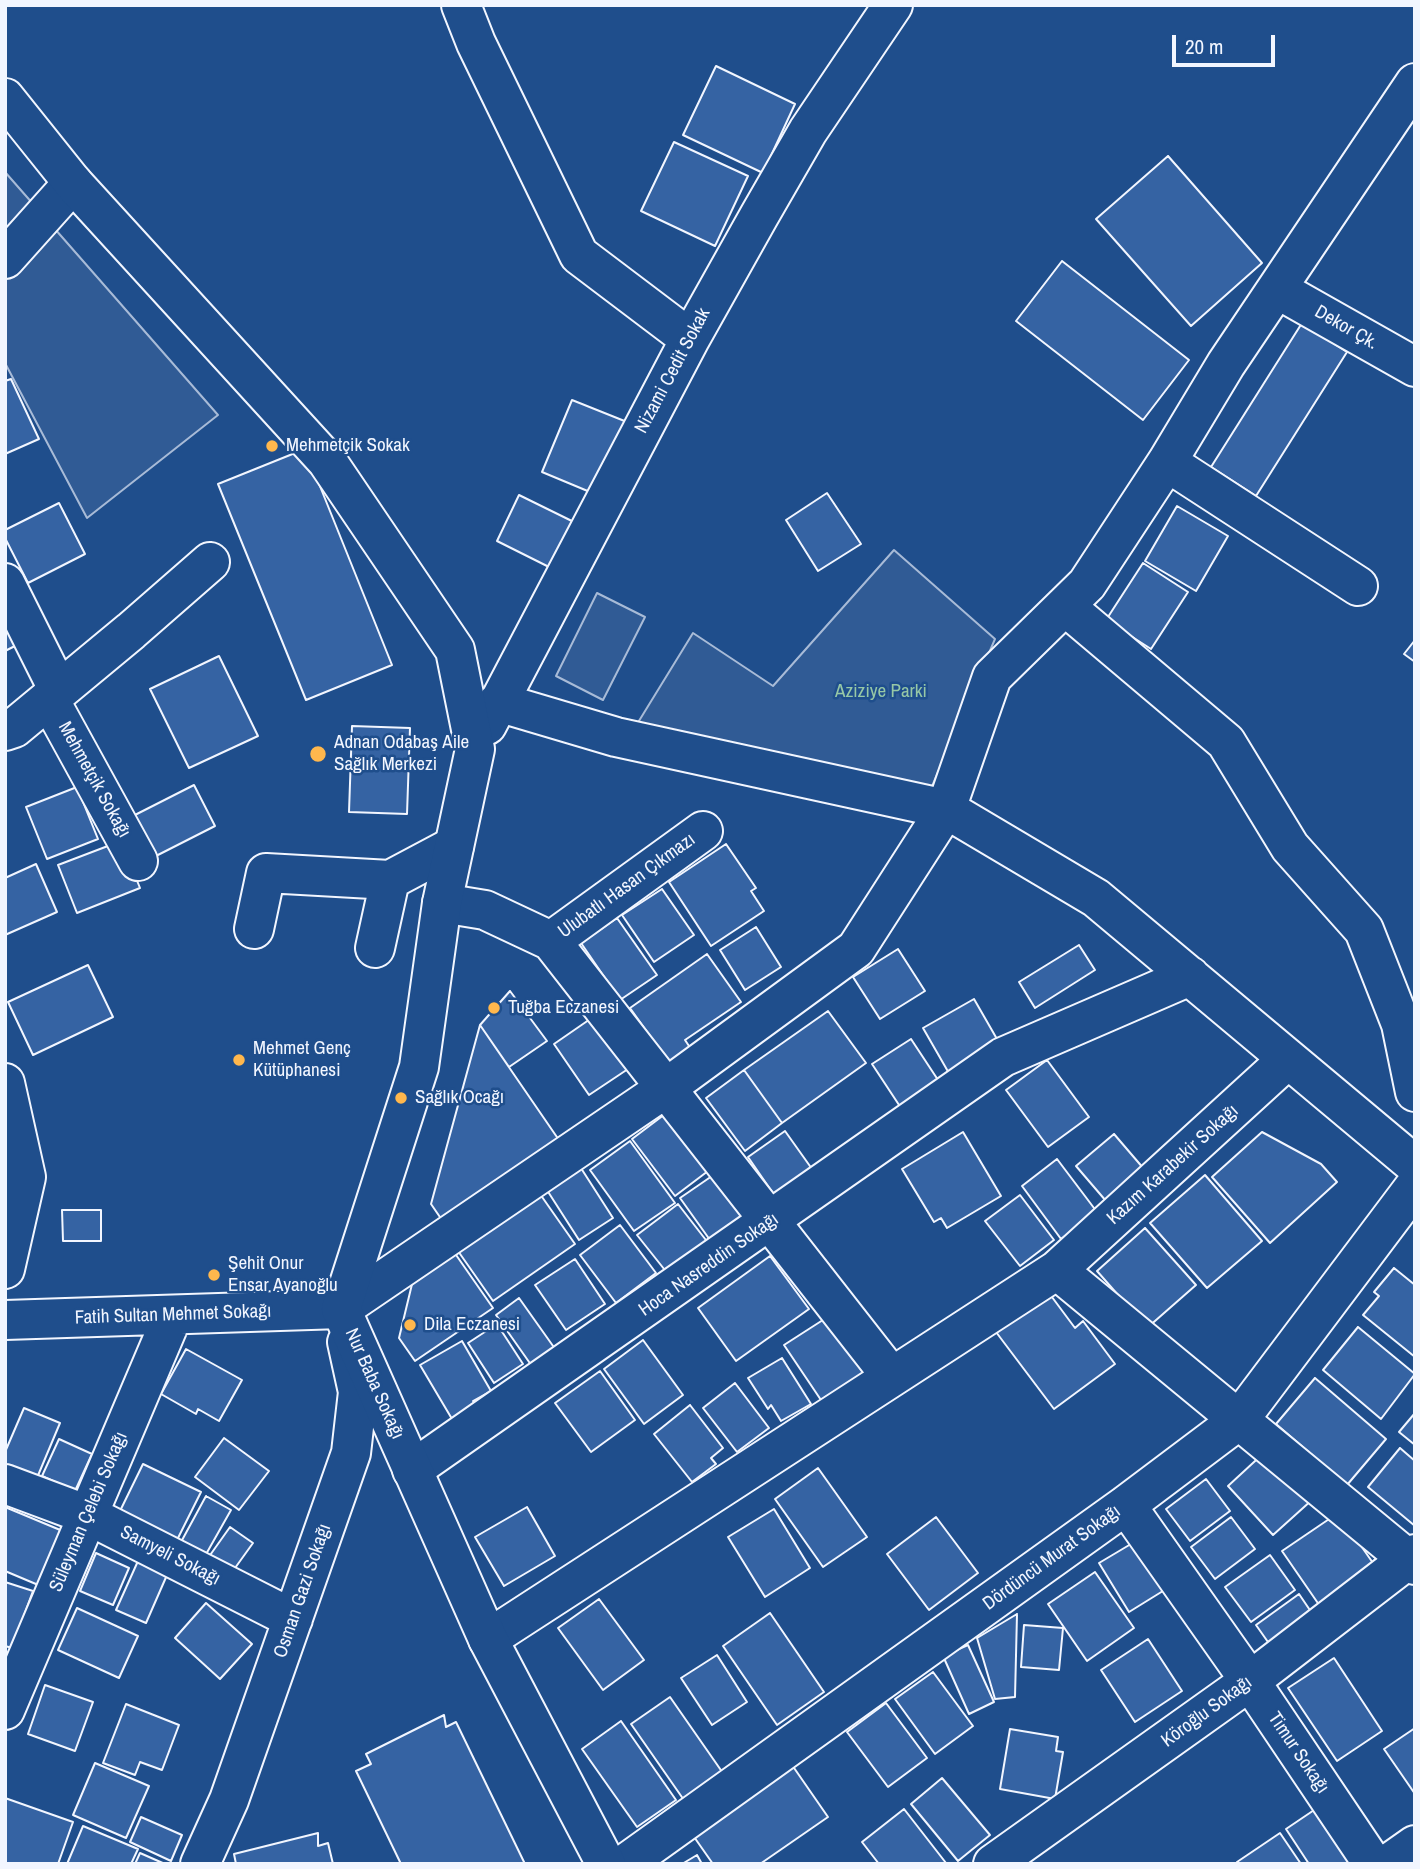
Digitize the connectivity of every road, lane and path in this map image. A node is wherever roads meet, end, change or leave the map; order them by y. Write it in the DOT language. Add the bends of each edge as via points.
graph roads {
  1 [pos="461,5"];
  2 [pos="892,5"];
  3 [pos="1415,83"];
  4 [pos="5,99"];
  5 [pos="1404,120"];
  6 [pos="73,183"];
  7 [pos="5,259"];
  8 [pos="1277,289"];
  9 [pos="690,339"];
  10 [pos="1415,367"];
  11 [pos="1167,463"];
  12 [pos="210,562"];
  13 [pos="5,583"];
  14 [pos="1358,586"];
  15 [pos="1065,606"];
  16 [pos="54,695"];
  17 [pos="498,702"];
  18 [pos="5,731"];
  19 [pos="475,749"];
  20 [pos="946,808"];
  21 [pos="703,831"];
  22 [pos="454,846"];
  23 [pos="138,861"];
  24 [pos="390,880"];
  25 [pos="442,902"];
  26 [pos="254,929"];
  27 [pos="551,941"];
  28 [pos="375,948"];
  29 [pos="1189,976"];
  30 [pos="1288,1059"];
  31 [pos="5,1083"];
  32 [pos="666,1088"];
  33 [pos="1415,1092"];
  34 [pos="1415,1165"];
  35 [pos="1415,1186"];
  36 [pos="771,1222"];
  37 [pos="5,1269"];
  38 [pos="1057,1270"];
  39 [pos="341,1309"];
  40 [pos="173,1315"];
  41 [pos="5,1320"];
  42 [pos="891,1376"];
  43 [pos="1239,1420"];
  44 [pos="412,1469"];
  45 [pos="5,1484"];
  46 [pos="1126,1504"];
  47 [pos="88,1515"];
  48 [pos="1412,1559"];
  49 [pos="293,1619"];
  50 [pos="488,1639"];
  51 [pos="1250,1681"];
  52 [pos="5,1710"];
  53 [pos="1415,1845"];
  54 [pos="200,1864"];
  55 [pos="606,1864"];
  56 [pos="625,1864"];
  57 [pos="993,1864"];
  58 [pos="1373,1864"];
  59 [pos="1388,1864"];
  1 -- 9 [label="street" via="579,255"];
  2 -- 9 [label="street, Nizami Cedit Sokak" via="808,131"];
  3 -- 5 [label="street"];
  4 -- 6 [label="street"];
  5 -- 8 [label="street"];
  6 -- 7 [label="street"];
  6 -- 19 [label="street" via="327,461 455,650"];
  8 -- 10 [label="street, Dekor Çk."];
  8 -- 11 [label="street"];
  9 -- 17 [label="street, Nizami Cedit Sokak"];
  11 -- 14 [label="street"];
  11 -- 15 [label="street" via="1087,584"];
  12 -- 16 [label="street"];
  13 -- 16 [label="street, Mehmetçik Sokağı"];
  15 -- 20 [label="street" via="992,677"];
  15 -- 33 [label="street" via="1226,742 1290,848 1364,930 1401,1024"];
  16 -- 18 [label="street"];
  16 -- 23 [label="street, Mehmetçik Sokağı"];
  17 -- 19 [label="street, Nizami Cedit Sokak"];
  17 -- 20 [label="street" via="616,737"];
  19 -- 22 [label="street, Nur Baba Sokağı"];
  20 -- 29 [label="street" via="1096,898"];
  20 -- 32 [label="street" via="856,949"];
  21 -- 27 [label="street, Ulubatlı Hasan Çıkmazı"];
  22 -- 24 [label="street"];
  22 -- 25 [label="street, Nur Baba Sokağı"];
  24 -- 26 [label="street" via="266,873"];
  24 -- 28 [label="street"];
  25 -- 27 [label="street" via="485,910"];
  25 -- 39 [label="street, Nur Baba Sokağı" via="419,1067"];
  27 -- 32 [label="street"];
  29 -- 30 [label="street"];
  29 -- 36 [label="street, Hoca Nasreddin Sokağı" via="1003,1057"];
  30 -- 34 [label="street"];
  30 -- 38 [label="street, Kazım Karabekir Sokağı"];
  31 -- 37 [label="street" via="26,1177"];
  32 -- 36 [label="street"];
  32 -- 39 [label="street"];
  35 -- 43 [label="street, Dördüncü Murat Sokağı"];
  36 -- 42 [label="street"];
  36 -- 44 [label="street, Hoca Nasreddin Sokağı"];
  38 -- 42 [label="street, Kazım Karabekir Sokağı"];
  38 -- 43 [label="street"];
  39 -- 40 [label="street, Fatih Sultan Mehmet Sokağı"];
  39 -- 44 [label="street, Nur Baba Sokağı"];
  39 -- 49 [label="street, Osman Gazi Sokağı" via="358,1392 351,1454"];
  40 -- 41 [label="street, Fatih Sultan Mehmet Sokağı"];
  40 -- 47 [label="street, Süleyman Çelebi Sokağı"];
  42 -- 50 [label="street, Kazım Karabekir Sokağı"];
  43 -- 46 [label="street, Dördüncü Murat Sokağı"];
  43 -- 48 [label="street"];
  44 -- 50 [label="street, Nur Baba Sokağı"];
  45 -- 47 [label="street, Samyeli Sokağı"];
  46 -- 51 [label="street, Timur Sokağı"];
  46 -- 56 [label="street, Dördüncü Murat Sokağı"];
  47 -- 49 [label="street, Samyeli Sokağı"];
  47 -- 52 [label="street, Süleyman Çelebi Sokağı"];
  48 -- 51 [label="street, Köroğlu Sokağı"];
  49 -- 54 [label="street, Osman Gazi Sokağı" via="229,1800"];
  50 -- 55 [label="street, Nur Baba Sokağı"];
  51 -- 57 [label="street, Köroğlu Sokağı"];
  51 -- 58 [label="street, Timur Sokağı"];
  53 -- 59 [label="street"];
}
